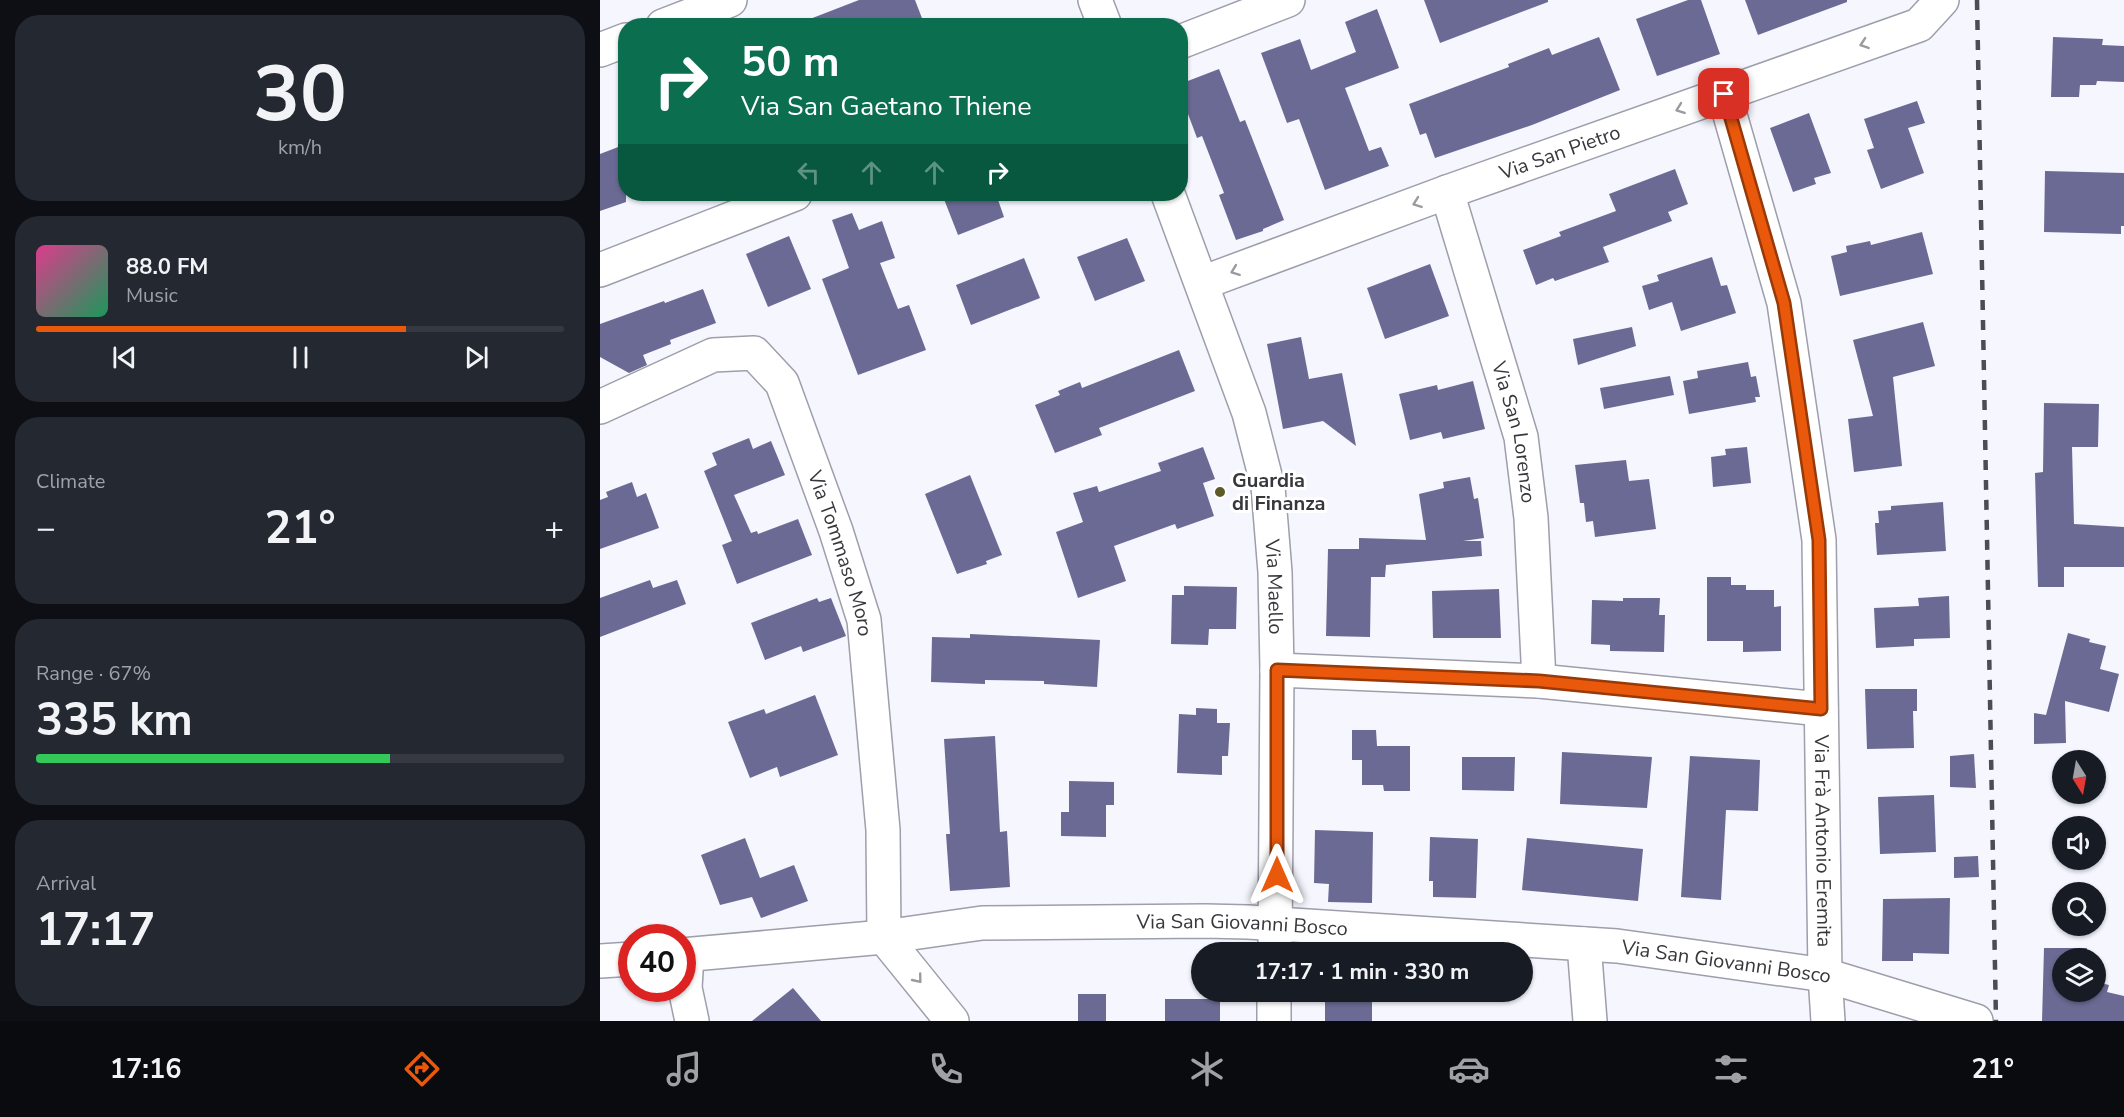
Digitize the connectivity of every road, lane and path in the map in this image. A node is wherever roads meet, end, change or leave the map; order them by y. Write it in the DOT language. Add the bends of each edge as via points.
graph roads {
  1 [pos="730,0"];
  2 [pos="1095,0"];
  3 [pos="1288,0"];
  4 [pos="1942,0"];
  5 [pos="684,18"];
  6 [pos="1102,18"];
  7 [pos="1188,39"];
  8 [pos="618,43"];
  9 [pos="600,50"];
  10 [pos="1724,94"];
  11 [pos="1447,192"];
  12 [pos="777,201"];
  13 [pos="1171,201"];
  14 [pos="600,270"];
  15 [pos="1202,283"];
  16 [pos="600,407"];
  17 [pos="1277,670"];
  18 [pos="1539,681"];
  19 [pos="1821,709"];
  20 [pos="884,937"];
  21 [pos="1275,938"];
  22 [pos="1584,944"];
  23 [pos="696,954"];
  24 [pos="618,959"];
  25 [pos="600,961"];
  26 [pos="1825,975"];
  27 [pos="688,1002"];
  28 [pos="1274,1002"];
  29 [pos="692,1021"];
  30 [pos="952,1021"];
  31 [pos="1274,1021"];
  32 [pos="1590,1021"];
  33 [pos="1828,1021"];
  34 [pos="1976,1021"];
  1 -- 5 [label="street"];
  2 -- 6 [label="street"];
  3 -- 7 [label="street"];
  4 -- 10 [label="street, Via San Pietro, one-way" via="1919,25"];
  8 -- 9 [label="street"];
  10 -- 11 [label="street, Via San Pietro, one-way"];
  10 -- 19 [label="street, Via Frà Antonio Eremita" via="1784,303 1819,540"];
  11 -- 15 [label="street, Via San Pietro, one-way"];
  11 -- 18 [label="street, Via San Lorenzo" via="1521,437 1531,518"];
  12 -- 14 [label="street"];
  13 -- 15 [label="street, Via Maello"];
  15 -- 17 [label="street, Via Maello" via="1249,413 1268,487"];
  16 -- 20 [label="street, Via Tommaso Moro" via="713,355 754,353 782,383 864,620 883,830"];
  17 -- 18 [label="street"];
  17 -- 21 [label="street, Via Maello"];
  18 -- 19 [label="street"];
  19 -- 26 [label="street, Via Frà Antonio Eremita"];
  20 -- 21 [label="street, Via San Giovanni Bosco" via="982,923 1205,921"];
  20 -- 23 [label="street, Via San Giovanni Bosco"];
  20 -- 30 [label="street, one-way"];
  21 -- 22 [label="street, Via San Giovanni Bosco"];
  22 -- 26 [label="street, Via San Giovanni Bosco"];
  22 -- 32 [label="street"];
  24 -- 25 [label="street"];
  26 -- 33 [label="street, Via Frà Antonio Eremita"];
  26 -- 34 [label="street, Via San Giovanni Bosco"];
  27 -- 29 [label="street"];
  28 -- 31 [label="street"];
}
